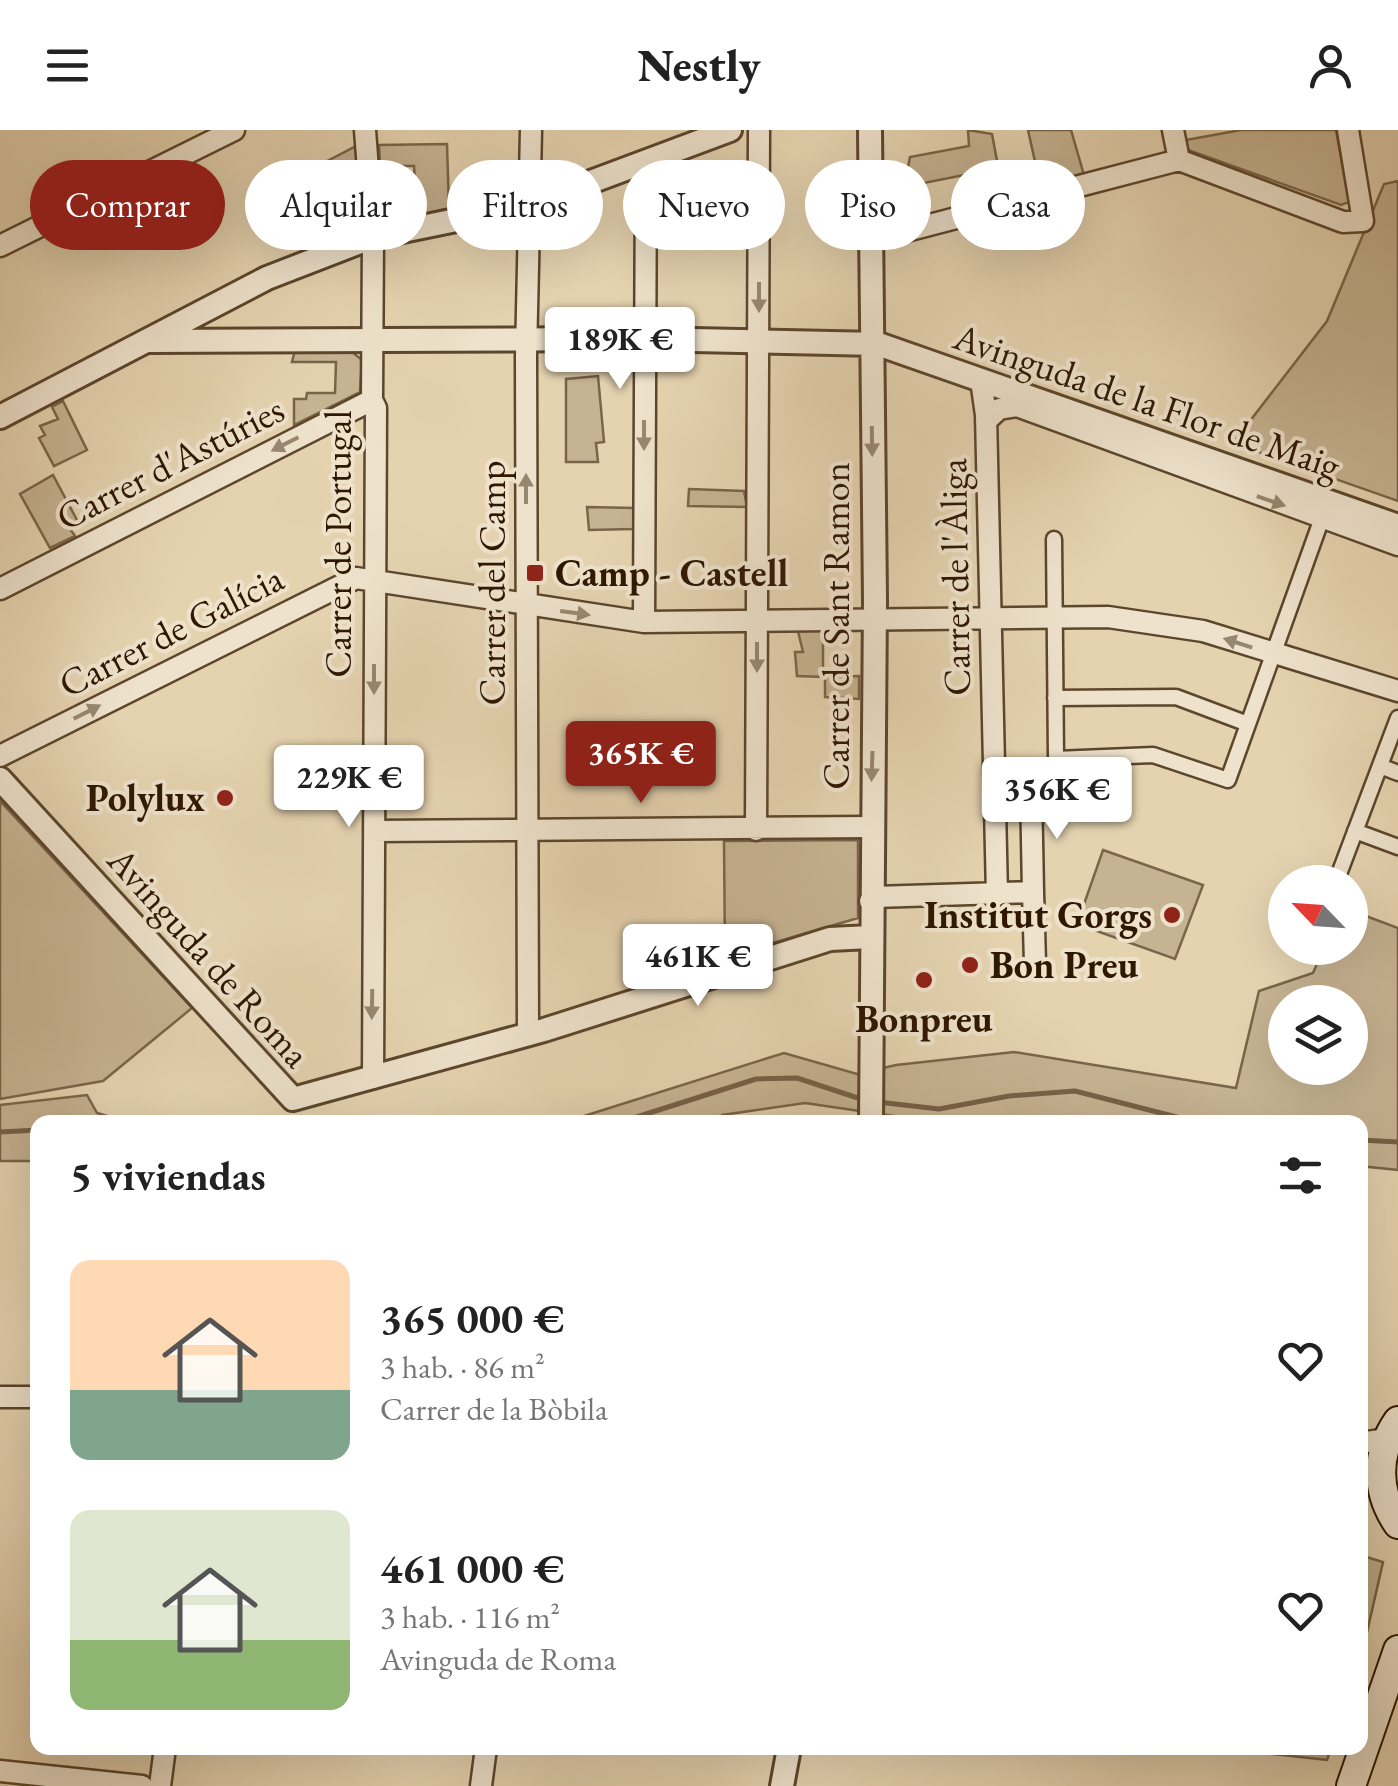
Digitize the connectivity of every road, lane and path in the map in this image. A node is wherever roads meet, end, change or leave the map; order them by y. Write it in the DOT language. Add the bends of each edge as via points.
graph roads {
  1 [pos="234,130"];
  2 [pos="365,130"];
  3 [pos="531,130"];
  4 [pos="730,130"];
  5 [pos="759,130"];
  6 [pos="870,130"];
  7 [pos="1173,130"];
  8 [pos="1348,130"];
  9 [pos="368,160"];
  10 [pos="530,160"];
  11 [pos="651,160"];
  12 [pos="871,160"];
  13 [pos="1179,160"];
  14 [pos="931,225"];
  15 [pos="0,246"];
  16 [pos="340,250"];
  17 [pos="374,250"];
  18 [pos="529,250"];
  19 [pos="646,250"];
  20 [pos="872,250"];
  21 [pos="198,315"];
  22 [pos="528,339"];
  23 [pos="645,339"];
  24 [pos="374,340"];
  25 [pos="149,341"];
  26 [pos="204,341"];
  27 [pos="759,342"];
  28 [pos="872,344"];
  29 [pos="981,380"];
  30 [pos="372,400"];
  31 [pos="0,417"];
  32 [pos="986,420"];
  33 [pos="1322,518"];
  34 [pos="1398,526"];
  35 [pos="1054,539"];
  36 [pos="1398,545"];
  37 [pos="375,582"];
  38 [pos="0,589"];
  39 [pos="528,606"];
  40 [pos="992,618"];
  41 [pos="1054,618"];
  42 [pos="875,620"];
  43 [pos="757,621"];
  44 [pos="644,622"];
  45 [pos="1273,654"];
  46 [pos="1397,689"];
  47 [pos="1055,698"];
  48 [pos="1398,718"];
  49 [pos="1248,724"];
  50 [pos="0,756"];
  51 [pos="1380,766"];
  52 [pos="994,773"];
  53 [pos="1398,773"];
  54 [pos="0,779"];
  55 [pos="870,827"];
  56 [pos="756,830"];
  57 [pos="374,831"];
  58 [pos="527,832"];
  59 [pos="1355,832"];
  60 [pos="1398,847"];
  61 [pos="1342,865"];
  62 [pos="1033,892"];
  63 [pos="996,895"];
  64 [pos="870,901"];
  65 [pos="864,937"];
  66 [pos="1035,963"];
  67 [pos="528,1035"];
  68 [pos="373,1078"];
  69 [pos="871,1115"];
  70 [pos="30,1396"];
  71 [pos="0,1397"];
  72 [pos="1377,1444"];
  73 [pos="1398,1524"];
  74 [pos="1398,1650"];
  75 [pos="1368,1737"];
  76 [pos="164,1755"];
  77 [pos="485,1755"];
  78 [pos="788,1755"];
  79 [pos="1362,1755"];
  80 [pos="0,1770"];
  81 [pos="142,1786"];
  82 [pos="160,1786"];
  83 [pos="481,1786"];
  84 [pos="782,1786"];
  85 [pos="1351,1786"];
  1 -- 15 [label="street"];
  2 -- 9 [label="street, Carrer de Portugal"];
  3 -- 10 [label="street, Carrer del Camp"];
  4 -- 11 [label="street"];
  5 -- 27 [label="street, one-way"];
  6 -- 12 [label="street, Carrer de Sant Ramon"];
  7 -- 13 [label="street"];
  8 -- 13 [label="street" via="1363,221 1343,222"];
  13 -- 14 [label="street"];
  16 -- 21 [label="street" via="266,278"];
  17 -- 24 [label="street, Carrer de Portugal"];
  18 -- 22 [label="street, Carrer del Camp"];
  19 -- 23 [label="street"];
  20 -- 28 [label="street, Carrer de Sant Ramon"];
  21 -- 25 [label="street"];
  21 -- 26 [label="street"];
  22 -- 23 [label="street, Avinguda de la Flor de Maig"];
  22 -- 24 [label="street, Avinguda de la Flor de Maig"];
  39 -- 22 [label="street, Carrer del Camp, one-way"];
  23 -- 27 [label="street, Avinguda de la Flor de Maig"];
  23 -- 44 [label="street, one-way"];
  24 -- 26 [label="street, Avinguda de la Flor de Maig"];
  24 -- 30 [label="street, Carrer de Portugal"];
  25 -- 26 [label="street, Avinguda de la Flor de Maig"];
  25 -- 31 [label="street"];
  27 -- 28 [label="street, Avinguda de la Flor de Maig"];
  27 -- 43 [label="street"];
  28 -- 29 [label="street, Avinguda de la Flor de Maig"];
  28 -- 42 [label="street, Carrer de Sant Ramon, one-way"];
  29 -- 32 [label="street, Carrer de l'Àliga"];
  29 -- 34 [label="street, Avinguda de la Flor de Maig"];
  30 -- 37 [label="street, Carrer de Portugal"];
  30 -- 38 [label="street, Carrer d'Astúries, one-way"];
  32 -- 33 [label="street, Avinguda de la Flor de Maig, one-way" via="1016,406"];
  32 -- 40 [label="street, Carrer de l'Àliga"];
  33 -- 36 [label="street, Avinguda de la Flor de Maig"];
  33 -- 45 [label="street"];
  35 -- 41 [label="street"];
  37 -- 39 [label="street"];
  50 -- 37 [label="street, Carrer de Galícia, one-way" via="356,578"];
  37 -- 57 [label="street, Carrer de Portugal, one-way"];
  39 -- 44 [label="street, one-way"];
  39 -- 58 [label="street, Carrer del Camp"];
  40 -- 41 [label="street"];
  40 -- 42 [label="street"];
  40 -- 52 [label="street, Carrer de l'Àliga"];
  45 -- 41 [label="street, one-way" via="1202,631 1108,617"];
  41 -- 47 [label="street"];
  42 -- 43 [label="street"];
  42 -- 55 [label="street, Carrer de Sant Ramon, one-way"];
  43 -- 44 [label="street"];
  43 -- 56 [label="street, one-way"];
  45 -- 46 [label="street"];
  45 -- 49 [label="street"];
  47 -- 49 [label="street" via="1176,697"];
  47 -- 49 [label="street" via="1056,759 1153,754 1228,780"];
  48 -- 51 [label="street"];
  51 -- 53 [label="street"];
  51 -- 59 [label="street"];
  52 -- 62 [label="street" via="1031,787"];
  52 -- 63 [label="street, Carrer de l'Àliga"];
  54 -- 68 [label="street, Avinguda de Roma" via="287,1097"];
  55 -- 56 [label="street"];
  55 -- 64 [label="street, Carrer de Sant Ramon"];
  56 -- 58 [label="street"];
  57 -- 58 [label="street"];
  57 -- 68 [label="street, Carrer de Portugal, one-way"];
  58 -- 67 [label="street, Carrer del Camp"];
  59 -- 60 [label="street"];
  59 -- 61 [label="street"];
  62 -- 63 [label="street"];
  62 -- 66 [label="street"];
  63 -- 64 [label="street"];
  64 -- 65 [label="street, Carrer de Sant Ramon"];
  65 -- 67 [label="street, Avinguda de Roma" via="830,939"];
  65 -- 69 [label="street, Carrer de Sant Ramon"];
  67 -- 68 [label="street, Avinguda de Roma"];
  70 -- 71 [label="street"];
  72 -- 73 [label="main road" via="1384,1497"];
  74 -- 75 [label="main road"];
  76 -- 82 [label="street"];
  77 -- 83 [label="street"];
  78 -- 84 [label="street"];
  79 -- 85 [label="main road"];
  80 -- 81 [label="street"];
}
